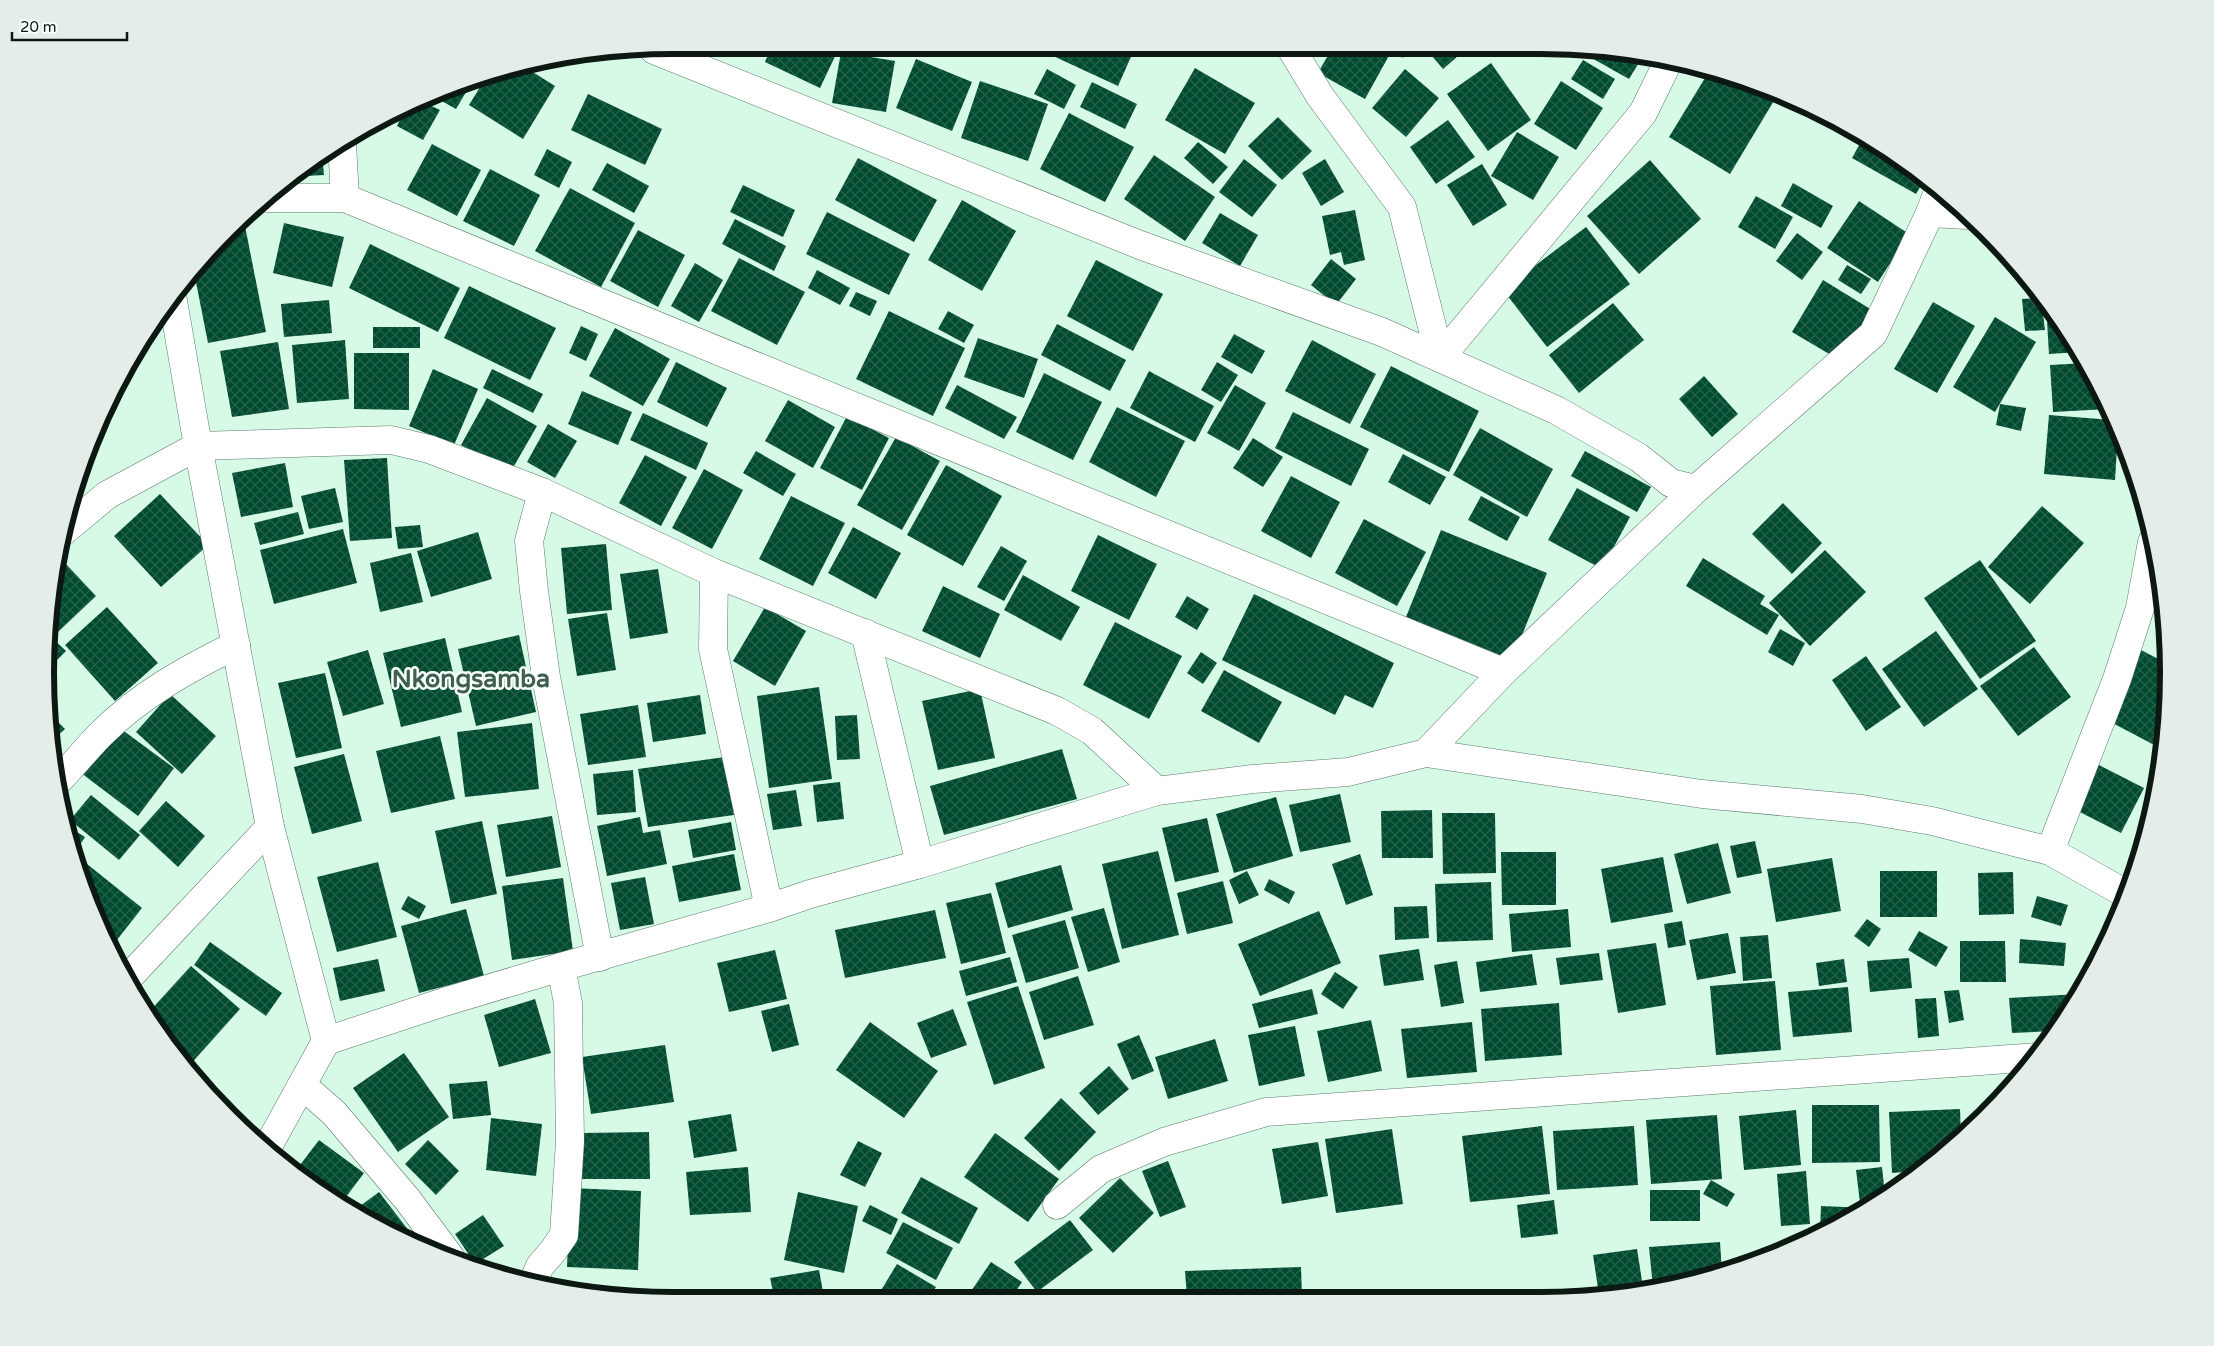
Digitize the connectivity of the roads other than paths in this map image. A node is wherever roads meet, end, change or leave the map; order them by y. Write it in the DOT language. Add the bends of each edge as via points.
graph roads {
  1 [pos="664,54"];
  2 [pos="1294,54"];
  3 [pos="1666,67"];
  4 [pos="342,150"];
  5 [pos="276,198"];
  6 [pos="345,198"];
  7 [pos="1934,201"];
  8 [pos="1950,208"];
  9 [pos="174,307"];
  10 [pos="1440,358"];
  11 [pos="198,446"];
  12 [pos="1696,489"];
  13 [pos="542,492"];
  14 [pos="72,525"];
  15 [pos="2149,558"];
  16 [pos="714,573"];
  17 [pos="865,633"];
  18 [pos="236,645"];
  19 [pos="1503,672"];
  20 [pos="1426,753"];
  21 [pos="63,776"];
  22 [pos="1156,791"];
  23 [pos="270,827"];
  24 [pos="2050,851"];
  25 [pos="920,864"];
  26 [pos="2120,891"];
  27 [pos="769,908"];
  28 [pos="600,957"];
  29 [pos="560,967"];
  30 [pos="132,974"];
  31 [pos="326,1041"];
  32 [pos="2026,1058"];
  33 [pos="302,1085"];
  34 [pos="270,1143"];
  35 [pos="1057,1205"];
  36 [pos="443,1248"];
  37 [pos="536,1276"];
  1 -- 10 [label="street" via="1140,245 1382,332"];
  2 -- 10 [label="street" via="1320,96 1402,207"];
  3 -- 10 [label="street" via="1643,113"];
  4 -- 6 [label="street"];
  5 -- 6 [label="street"];
  6 -- 19 [label="street"];
  7 -- 8 [label="street"];
  7 -- 12 [label="street" via="1873,334"];
  9 -- 11 [label="street"];
  10 -- 12 [label="street" via="1556,410 1638,457 1671,483"];
  11 -- 13 [label="street" via="391,440 429,449"];
  11 -- 14 [label="street" via="107,495"];
  11 -- 18 [label="street"];
  12 -- 19 [label="street"];
  13 -- 16 [label="street"];
  13 -- 28 [label="street" via="529,541 534,591 546,677"];
  15 -- 24 [label="street" via="2140,608 2117,680"];
  16 -- 17 [label="street"];
  16 -- 27 [label="street" via="713,649"];
  17 -- 22 [label="street" via="1057,711 1092,731"];
  17 -- 25 [label="street"];
  18 -- 21 [label="street" via="185,670 144,697 101,734"];
  18 -- 23 [label="street"];
  19 -- 20 [label="street"];
  20 -- 22 [label="street" via="1348,772"];
  20 -- 24 [label="street" via="1702,794 1862,809 1932,821"];
  22 -- 25 [label="street"];
  23 -- 30 [label="street"];
  23 -- 31 [label="street"];
  24 -- 26 [label="street"];
  25 -- 27 [label="street"];
  27 -- 28 [label="street"];
  28 -- 29 [label="street"];
  29 -- 31 [label="street"];
  29 -- 37 [label="street" via="568,1003 570,1141 564,1235"];
  31 -- 33 [label="street"];
  32 -- 35 [label="street" via="1266,1112 1164,1142 1101,1169"];
  33 -- 34 [label="street"];
  33 -- 36 [label="street" via="334,1113"];
}
